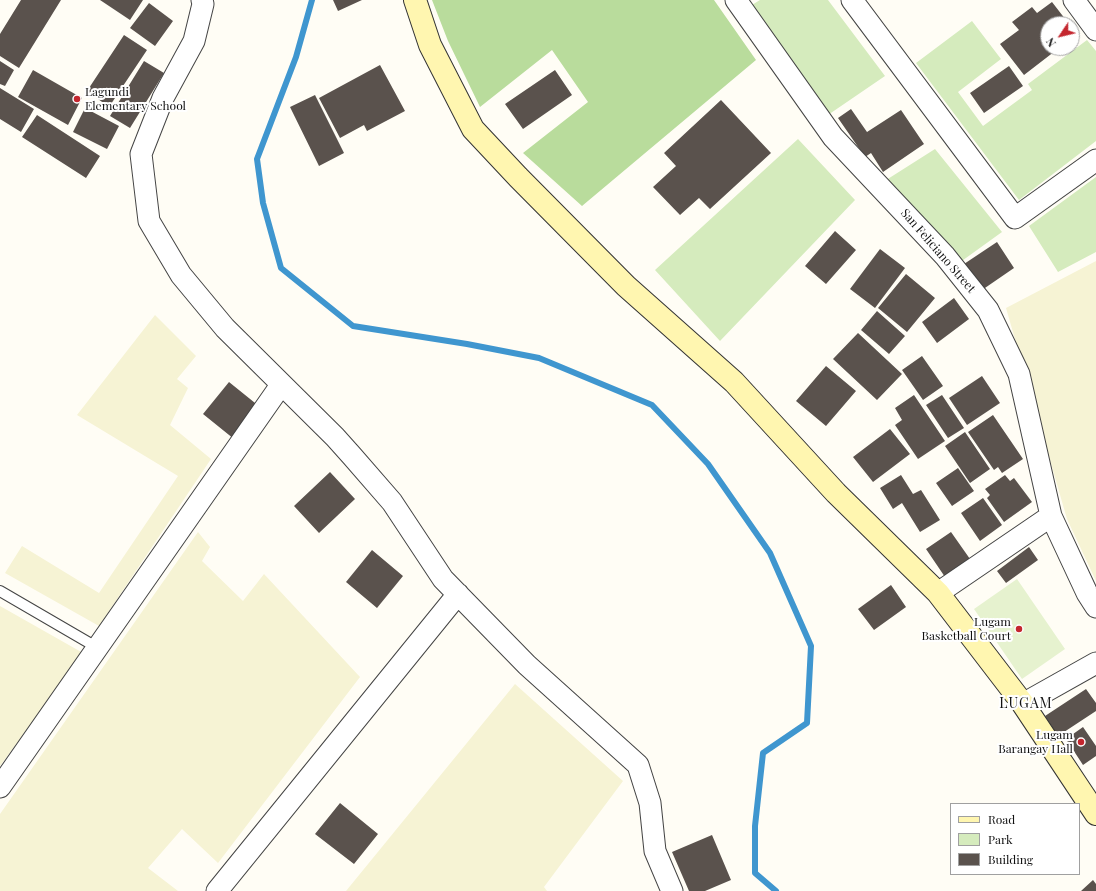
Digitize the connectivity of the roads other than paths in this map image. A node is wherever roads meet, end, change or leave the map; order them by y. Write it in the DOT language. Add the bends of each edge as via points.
graph roads {
  1 [pos="202,0"];
  2 [pos="416,0"];
  3 [pos="736,0"];
  4 [pos="852,0"];
  5 [pos="1074,0"];
  6 [pos="1096,30"];
  7 [pos="1096,160"];
  8 [pos="281,385"];
  9 [pos="1051,516"];
  10 [pos="0,591"];
  11 [pos="938,593"];
  12 [pos="458,594"];
  13 [pos="1096,607"];
  14 [pos="98,648"];
  15 [pos="1096,663"];
  16 [pos="1023,704"];
  17 [pos="0,787"];
  18 [pos="1096,814"];
  19 [pos="217,891"];
  20 [pos="672,891"];
  1 -- 8 [label="street" via="194,41 163,98 141,154 149,221 181,275 224,328"];
  2 -- 11 [label="street" via="430,45 473,129 626,286 734,382 836,494"];
  3 -- 9 [label="street, San Feliciano Street" via="833,137 945,256 988,310 1019,374"];
  4 -- 7 [label="street" via="1015,218"];
  5 -- 6 [label="street"];
  8 -- 12 [label="street" via="336,437 392,502 443,579"];
  8 -- 14 [label="street"];
  9 -- 11 [label="street"];
  9 -- 13 [label="street, San Feliciano Street"];
  10 -- 14 [label="lane"];
  11 -- 16 [label="street"];
  12 -- 19 [label="street"];
  12 -- 20 [label="street" via="527,665 638,765 650,803 655,851"];
  14 -- 17 [label="street"];
  15 -- 16 [label="street"];
  16 -- 18 [label="street"];
}
